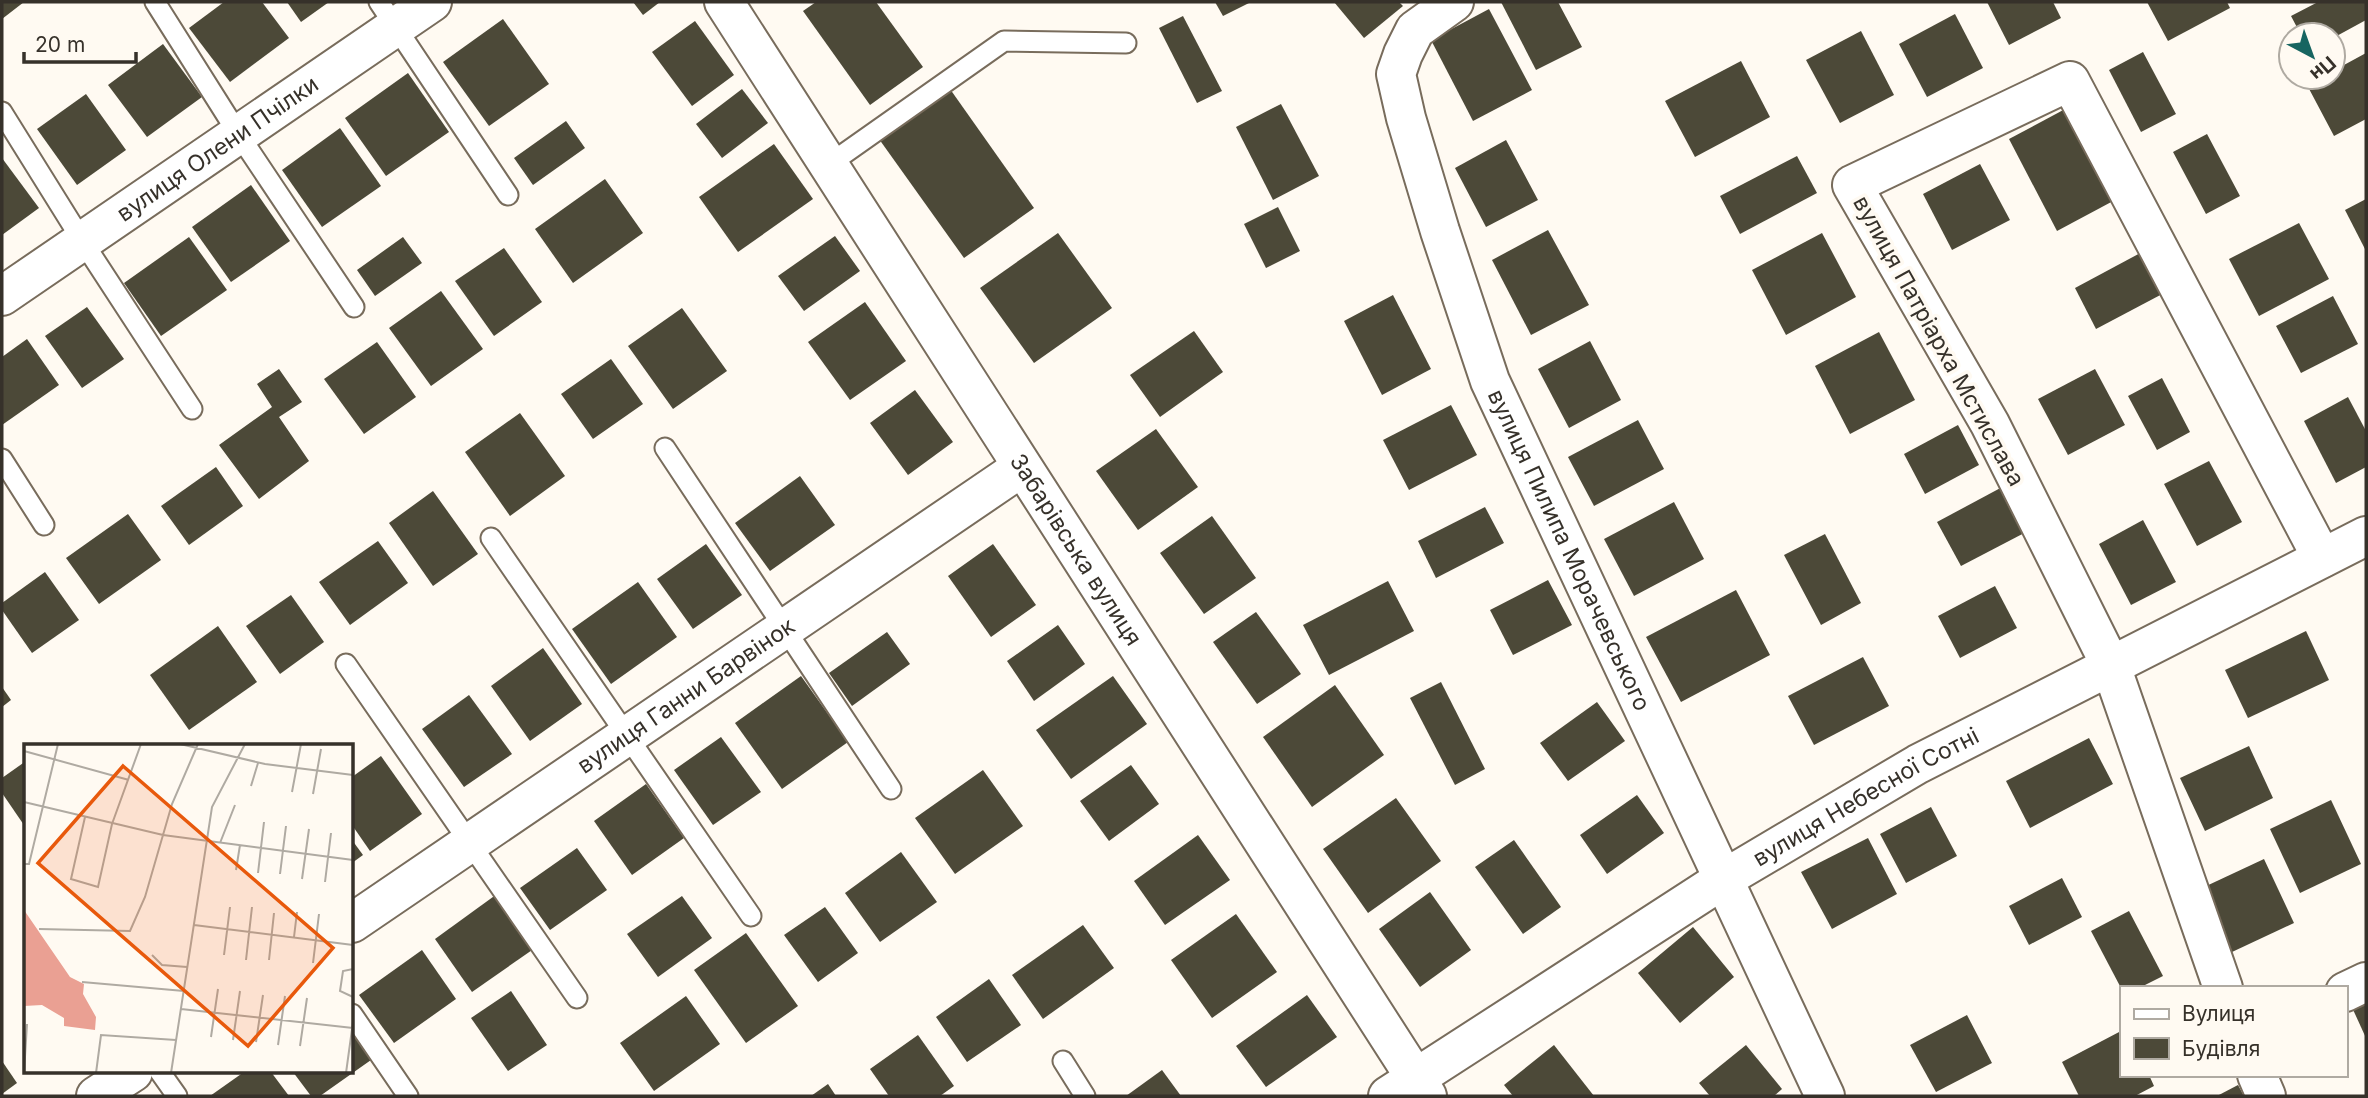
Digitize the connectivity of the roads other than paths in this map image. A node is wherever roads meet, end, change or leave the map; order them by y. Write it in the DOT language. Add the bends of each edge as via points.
graph roads {
  1 [pos="155,2"];
  2 [pos="432,2"];
  3 [pos="724,2"];
  4 [pos="1454,2"];
  5 [pos="387,15"];
  6 [pos="1126,43"];
  7 [pos="2,112"];
  8 [pos="239,135"];
  9 [pos="828,165"];
  10 [pos="508,195"];
  11 [pos="83,243"];
  12 [pos="2,296"];
  13 [pos="354,307"];
  14 [pos="192,409"];
  15 [pos="665,448"];
  16 [pos="2,459"];
  17 [pos="1022,467"];
  18 [pos="44,525"];
  19 [pos="2366,536"];
  20 [pos="491,538"];
  21 [pos="2322,558"];
  22 [pos="783,629"];
  23 [pos="346,664"];
  24 [pos="2111,666"];
  25 [pos="628,736"];
  26 [pos="891,789"];
  27 [pos="471,842"];
  28 [pos="1722,880"];
  29 [pos="751,916"];
  30 [pos="354,922"];
  31 [pos="2366,982"];
  32 [pos="2222,986"];
  33 [pos="2347,991"];
  34 [pos="577,998"];
  35 [pos="354,1017"];
  36 [pos="1063,1061"];
  37 [pos="130,1074"];
  38 [pos="161,1074"];
  39 [pos="2258,1077"];
  40 [pos="1410,1090"];
  41 [pos="96,1096"];
  42 [pos="177,1096"];
  43 [pos="408,1096"];
  44 [pos="1085,1096"];
  45 [pos="1825,1096"];
  46 [pos="2266,1096"];
  1 -- 8 [label="lane"];
  2 -- 5 [label="street, вулиця Олени Пчілки"];
  3 -- 9 [label="street, Забарівська вулиця"];
  4 -- 28 [label="street, вулиця Пилипа Морачевського" via="1415,30 1396,74 1436,219 1490,381"];
  5 -- 8 [label="street, вулиця Олени Пчілки"];
  5 -- 10 [label="lane"];
  6 -- 9 [label="lane" via="1004,41"];
  7 -- 11 [label="lane"];
  8 -- 11 [label="street, вулиця Олени Пчілки"];
  8 -- 13 [label="lane"];
  9 -- 17 [label="street, Забарівська вулиця"];
  11 -- 12 [label="street, вулиця Олени Пчілки"];
  11 -- 14 [label="lane"];
  15 -- 22 [label="lane"];
  16 -- 18 [label="lane"];
  17 -- 22 [label="street, вулиця Ганни Барвінок"];
  17 -- 40 [label="street, Забарівська вулиця"];
  19 -- 21 [label="street, вулиця Небесної Сотні"];
  20 -- 25 [label="lane"];
  21 -- 24 [label="street, вулиця Небесної Сотні"];
  21 -- 24 [label="street, вулиця Патріарха Мстислава" via="2070,81 1852,185 1990,424"];
  22 -- 25 [label="street, вулиця Ганни Барвінок"];
  22 -- 26 [label="lane"];
  23 -- 27 [label="lane"];
  24 -- 28 [label="street, вулиця Небесної Сотні" via="1918,764"];
  24 -- 32 [label="street, вулиця Патріарха Мстислава"];
  25 -- 27 [label="street, вулиця Ганни Барвінок"];
  25 -- 29 [label="lane"];
  27 -- 30 [label="street, вулиця Ганни Барвінок"];
  27 -- 34 [label="lane"];
  28 -- 40 [label="street, вулиця Небесної Сотні"];
  28 -- 45 [label="street, вулиця Пилипа Морачевського"];
  31 -- 33 [label="street"];
  35 -- 43 [label="lane"];
  36 -- 44 [label="lane"];
  37 -- 41 [label="street"];
  38 -- 42 [label="lane"];
  39 -- 46 [label="street"];
}
